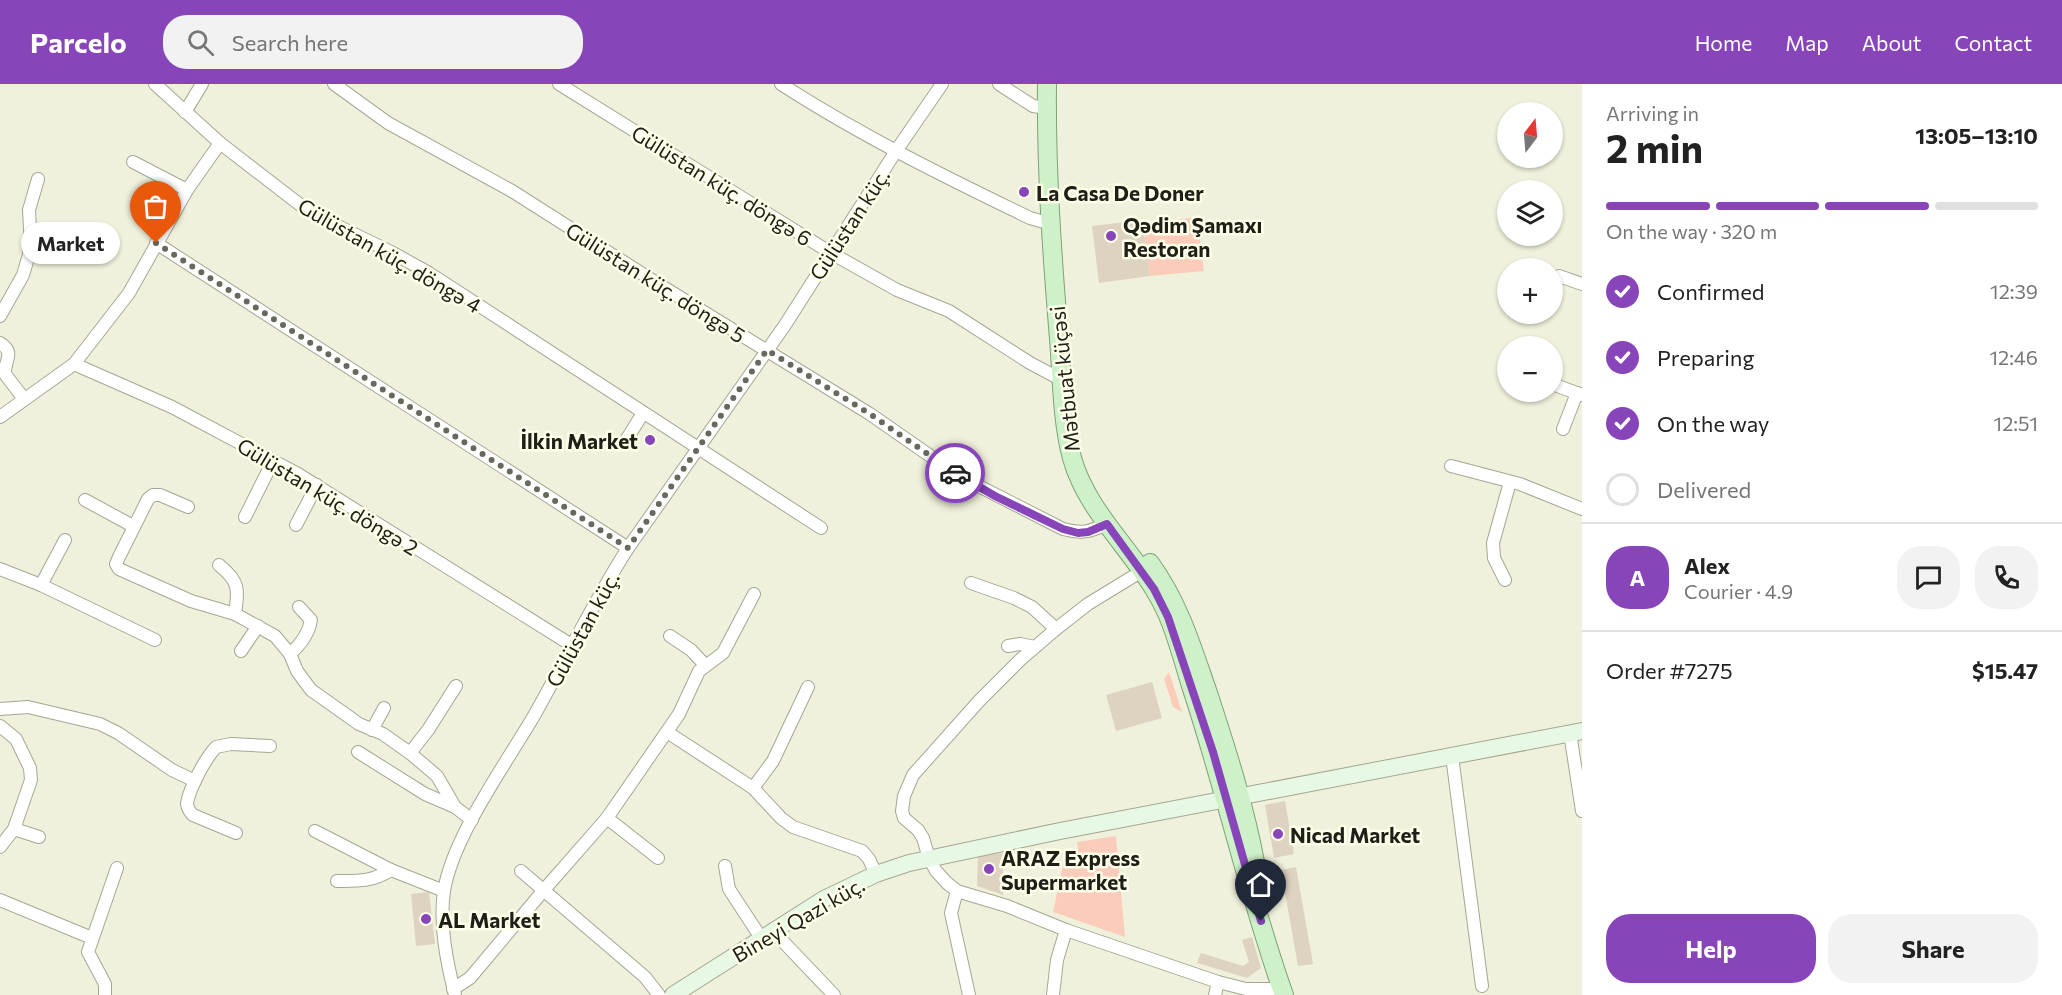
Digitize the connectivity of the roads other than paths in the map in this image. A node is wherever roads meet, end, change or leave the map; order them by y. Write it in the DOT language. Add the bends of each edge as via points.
graph roads {
  1 [pos="155,84"];
  2 [pos="202,84"];
  3 [pos="333,84"];
  4 [pos="560,84"];
  5 [pos="781,84"];
  6 [pos="942,84"];
  7 [pos="999,84"];
  8 [pos="1047,84"];
  9 [pos="1058,84"];
  10 [pos="1052,108"];
  11 [pos="185,112"];
  12 [pos="220,143"];
  13 [pos="896,151"];
  14 [pos="133,162"];
  15 [pos="38,178"];
  16 [pos="187,190"];
  17 [pos="1057,224"];
  18 [pos="156,243"];
  19 [pos="831,253"];
  20 [pos="1563,277"];
  21 [pos="1582,284"];
  22 [pos="0,316"];
  23 [pos="0,343"];
  24 [pos="767,350"];
  25 [pos="74,364"];
  26 [pos="2,369"];
  27 [pos="1068,380"];
  28 [pos="1563,388"];
  29 [pos="1579,394"];
  30 [pos="24,399"];
  31 [pos="643,413"];
  32 [pos="0,417"];
  33 [pos="1563,429"];
  34 [pos="625,442"];
  35 [pos="698,449"];
  36 [pos="273,460"];
  37 [pos="1451,466"];
  38 [pos="1510,482"];
  39 [pos="317,485"];
  40 [pos="85,500"];
  41 [pos="188,507"];
  42 [pos="1582,509"];
  43 [pos="245,517"];
  44 [pos="1107,524"];
  45 [pos="296,525"];
  46 [pos="133,526"];
  47 [pos="821,528"];
  48 [pos="65,540"];
  49 [pos="628,548"];
  50 [pos="219,565"];
  51 [pos="0,569"];
  52 [pos="1147,569"];
  53 [pos="1505,580"];
  54 [pos="971,583"];
  55 [pos="41,585"];
  56 [pos="754,594"];
  57 [pos="299,607"];
  58 [pos="235,614"];
  59 [pos="258,626"];
  60 [pos="1056,629"];
  61 [pos="670,636"];
  62 [pos="155,640"];
  63 [pos="573,646"];
  64 [pos="1008,646"];
  65 [pos="1035,647"];
  66 [pos="241,651"];
  67 [pos="290,654"];
  68 [pos="705,665"];
  69 [pos="456,686"];
  70 [pos="808,687"];
  71 [pos="384,708"];
  72 [pos="0,709"];
  73 [pos="0,726"];
  74 [pos="372,730"];
  75 [pos="667,732"];
  76 [pos="1576,732"];
  77 [pos="270,746"];
  78 [pos="358,752"];
  79 [pos="410,753"];
  80 [pos="1452,756"];
  81 [pos="195,781"];
  82 [pos="753,788"];
  83 [pos="1233,797"];
  84 [pos="455,807"];
  85 [pos="1582,811"];
  86 [pos="607,818"];
  87 [pos="472,820"];
  88 [pos="14,829"];
  89 [pos="315,831"];
  90 [pos="236,833"];
  91 [pos="39,837"];
  92 [pos="2,841"];
  93 [pos="658,858"];
  94 [pos="929,858"];
  95 [pos="725,866"];
  96 [pos="117,868"];
  97 [pos="391,870"];
  98 [pos="521,871"];
  99 [pos="876,874"];
  100 [pos="338,881"];
  101 [pos="444,891"];
  102 [pos="543,891"];
  103 [pos="957,891"];
  104 [pos="0,900"];
  105 [pos="1066,930"];
  106 [pos="767,934"];
  107 [pos="92,938"];
  108 [pos="1218,982"];
  109 [pos="1482,986"];
  110 [pos="454,992"];
  111 [pos="1283,992"];
  112 [pos="105,995"];
  113 [pos="658,995"];
  114 [pos="673,995"];
  115 [pos="834,995"];
  116 [pos="969,995"];
  117 [pos="1053,995"];
  118 [pos="1215,995"];
  1 -- 11 [label="street, Gülüstan küç. döngə 4"];
  2 -- 11 [label="street"];
  3 -- 24 [label="street, Gülüstan küç. döngə 5" via="388,123 512,191"];
  4 -- 19 [label="street, Gülüstan küç. döngə 6"];
  5 -- 13 [label="street"];
  6 -- 13 [label="street, Gülüstan küç."];
  7 -- 10 [label="street" via="1034,106"];
  8 -- 10 [label="main road, Mətbuat küçəsi"];
  9 -- 10 [label="main road, Mətbuat küçəsi"];
  10 -- 17 [label="main road, Mətbuat küçəsi" via="1058,162"];
  11 -- 12 [label="street, Gülüstan küç. döngə 4"];
  12 -- 16 [label="street"];
  12 -- 31 [label="street, Gülüstan küç. döngə 4" via="299,204 429,273"];
  13 -- 17 [label="street" via="1022,214"];
  13 -- 19 [label="street, Gülüstan küç."];
  14 -- 16 [label="street"];
  15 -- 22 [label="street" via="29,210 28,258"];
  16 -- 18 [label="street"];
  17 -- 27 [label="main road, Mətbuat küçəsi"];
  18 -- 25 [label="street" via="129,293"];
  18 -- 49 [label="street"];
  19 -- 24 [label="street, Gülüstan küç."];
  19 -- 27 [label="street, Gülüstan küç. döngə 6" via="897,290 949,312"];
  20 -- 21 [label="street"];
  23 -- 26 [label="street" via="8,352"];
  24 -- 35 [label="street, Gülüstan küç."];
  24 -- 44 [label="street, Gülüstan küç. döngə 5" via="995,496 1078,533"];
  25 -- 30 [label="street"];
  25 -- 36 [label="street, Gülüstan küç. döngə 2" via="172,406"];
  26 -- 30 [label="street"];
  27 -- 44 [label="main road, Mətbuat küçəsi" via="1067,428 1074,467"];
  27 -- 52 [label="main road, Mətbuat küçəsi" via="1090,474"];
  28 -- 29 [label="street"];
  29 -- 33 [label="street"];
  30 -- 32 [label="street"];
  31 -- 34 [label="street"];
  31 -- 35 [label="street, Gülüstan küç. döngə 4"];
  35 -- 47 [label="street, Gülüstan küç. döngə 4"];
  35 -- 49 [label="street, Gülüstan küç."];
  36 -- 39 [label="street, Gülüstan küç. döngə 2"];
  36 -- 43 [label="street"];
  37 -- 38 [label="street"];
  38 -- 42 [label="street"];
  38 -- 53 [label="street" via="1493,543 1494,558"];
  39 -- 45 [label="street"];
  39 -- 63 [label="street, Gülüstan küç. döngə 2"];
  40 -- 46 [label="street"];
  41 -- 46 [label="street" via="153,495"];
  44 -- 52 [label="main road, Mətbuat küçəsi"];
  46 -- 58 [label="street" via="119,557 119,569 191,601"];
  48 -- 55 [label="street"];
  49 -- 63 [label="street, Gülüstan küç."];
  50 -- 58 [label="street" via="235,581"];
  51 -- 55 [label="street"];
  52 -- 60 [label="street" via="1088,604"];
  52 -- 83 [label="main road, Mətbuat küçəsi" via="1165,584 1181,614"];
  54 -- 60 [label="street" via="1032,607"];
  55 -- 62 [label="street"];
  56 -- 68 [label="street" via="723,653"];
  57 -- 67 [label="street" via="311,620 310,628"];
  58 -- 59 [label="street"];
  59 -- 66 [label="street"];
  59 -- 67 [label="street" via="275,636"];
  60 -- 65 [label="street"];
  61 -- 68 [label="street"];
  63 -- 87 [label="street, Gülüstan küç."];
  64 -- 65 [label="street"];
  65 -- 94 [label="street" via="979,701 908,782 902,811 923,838"];
  67 -- 74 [label="street" via="311,690"];
  68 -- 75 [label="street" via="694,678"];
  69 -- 79 [label="street"];
  70 -- 82 [label="street" via="773,761"];
  71 -- 74 [label="street"];
  72 -- 81 [label="street" via="28,707 99,724"];
  73 -- 88 [label="street" via="16,739 30,768 31,780"];
  74 -- 79 [label="street"];
  75 -- 82 [label="street"];
  75 -- 86 [label="street"];
  76 -- 80 [label="main road, Bineyi Qazi küç."];
  76 -- 85 [label="street"];
  77 -- 81 [label="street" via="216,747"];
  78 -- 84 [label="street" via="425,794"];
  79 -- 84 [label="street" via="436,776"];
  80 -- 83 [label="main road, Bineyi Qazi küç."];
  80 -- 109 [label="street"];
  81 -- 90 [label="street" via="188,810"];
  82 -- 99 [label="street" via="794,827 862,852"];
  83 -- 94 [label="main road, Bineyi Qazi küç."];
  83 -- 111 [label="main road, Mətbuat küçəsi"];
  84 -- 87 [label="street"];
  86 -- 93 [label="street"];
  86 -- 102 [label="street"];
  87 -- 101 [label="street, Gülüstan küç."];
  88 -- 91 [label="street"];
  88 -- 92 [label="street"];
  89 -- 97 [label="street"];
  94 -- 99 [label="main road, Bineyi Qazi küç."];
  94 -- 103 [label="street" via="936,872"];
  95 -- 106 [label="street" via="729,889"];
  96 -- 107 [label="street"];
  97 -- 100 [label="street" via="366,881"];
  97 -- 101 [label="street"];
  98 -- 102 [label="street"];
  99 -- 106 [label="main road, Bineyi Qazi küç." via="824,899"];
  101 -- 110 [label="street, Gülüstan küç." via="444,932"];
  102 -- 110 [label="street"];
  102 -- 113 [label="street" via="645,977"];
  103 -- 105 [label="street" via="1025,912"];
  103 -- 116 [label="street" via="951,914"];
  104 -- 107 [label="street"];
  105 -- 108 [label="street"];
  105 -- 117 [label="street"];
  106 -- 114 [label="main road, Bineyi Qazi küç."];
  106 -- 115 [label="street"];
  107 -- 112 [label="street" via="88,952 105,984"];
  108 -- 111 [label="street"];
  108 -- 118 [label="street"];
}
